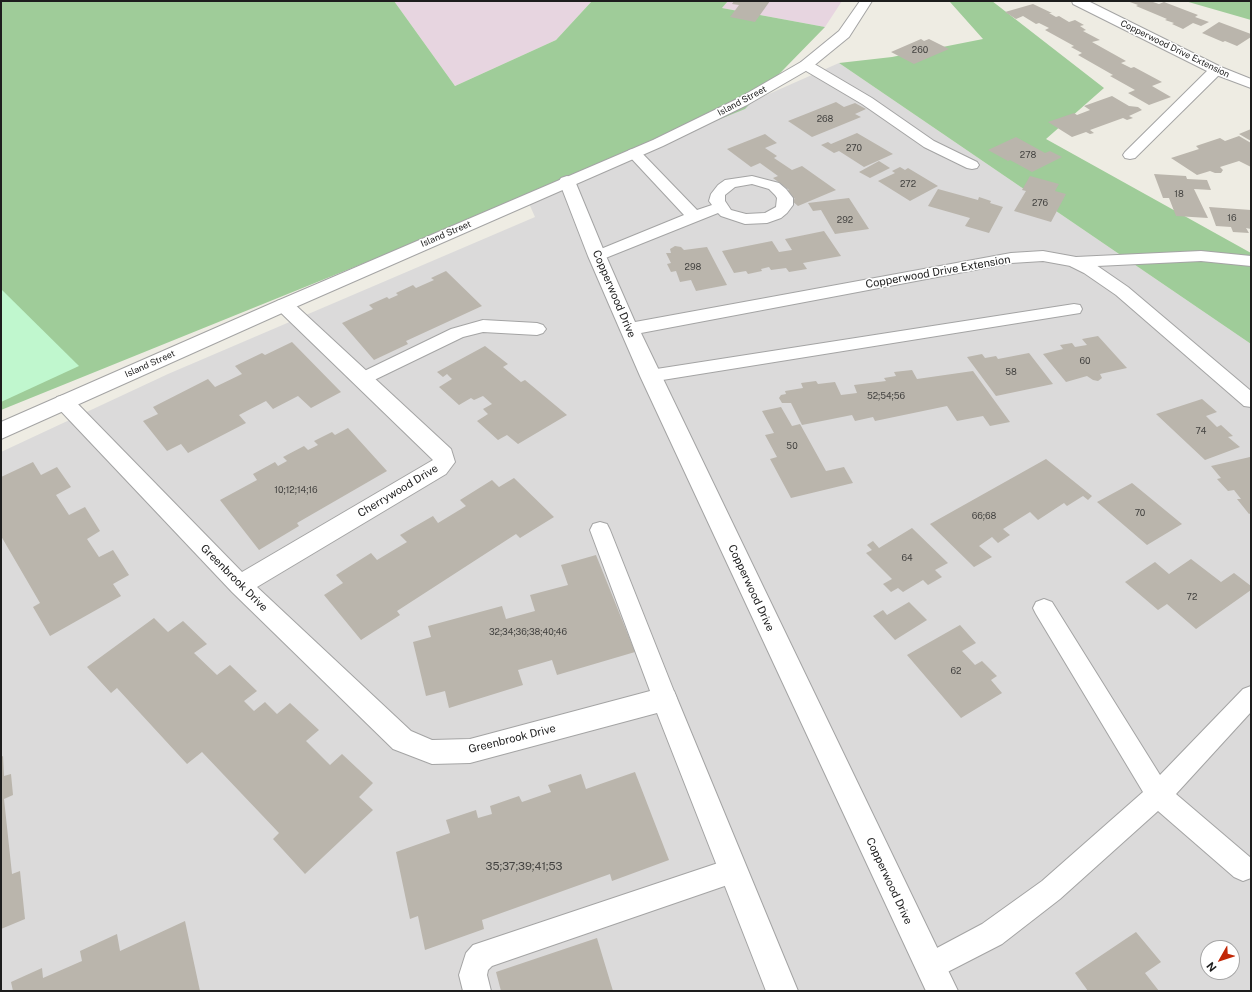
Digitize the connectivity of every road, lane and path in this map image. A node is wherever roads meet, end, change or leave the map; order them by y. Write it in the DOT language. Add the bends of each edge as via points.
graph roads {
  1 [pos="866,1"];
  2 [pos="1078,1"];
  3 [pos="806,65"];
  4 [pos="1216,70"];
  5 [pos="1251,84"];
  6 [pos="634,153"];
  7 [pos="1130,155"];
  8 [pos="972,165"];
  9 [pos="567,181"];
  10 [pos="721,207"];
  11 [pos="694,216"];
  12 [pos="597,256"];
  13 [pos="1251,261"];
  14 [pos="1076,262"];
  15 [pos="284,304"];
  16 [pos="1074,309"];
  17 [pos="537,329"];
  18 [pos="629,329"];
  19 [pos="650,376"];
  20 [pos="362,379"];
  21 [pos="1251,401"];
  22 [pos="64,402"];
  23 [pos="1,432"];
  24 [pos="600,530"];
  25 [pos="240,585"];
  26 [pos="1044,608"];
  27 [pos="1251,696"];
  28 [pos="665,699"];
  29 [pos="1158,795"];
  30 [pos="1243,868"];
  31 [pos="733,871"];
  32 [pos="936,979"];
  33 [pos="477,991"];
  34 [pos="782,991"];
  1 -- 3 [label="street, Island Street" via="844,34"];
  2 -- 4 [label="street, Copperwood Drive Extension"];
  3 -- 6 [label="street, Island Street" via="742,102"];
  3 -- 8 [label="lane" via="867,101 929,144"];
  4 -- 5 [label="street, Copperwood Drive Extension"];
  4 -- 7 [label="lane"];
  6 -- 9 [label="street, Island Street"];
  6 -- 11 [label="lane"];
  9 -- 12 [label="street, Copperwood Drive"];
  9 -- 15 [label="street, Island Street"];
  10 -- 11 [label="lane"];
  11 -- 12 [label="lane"];
  12 -- 18 [label="street, Copperwood Drive"];
  13 -- 14 [label="street, Copperwood Drive Extension" via="1201,256"];
  14 -- 18 [label="street, Copperwood Drive Extension" via="1044,256 994,260"];
  14 -- 21 [label="lane" via="1122,291"];
  15 -- 20 [label="street, Cherrywood Drive"];
  15 -- 22 [label="street, Island Street"];
  16 -- 19 [label="lane"];
  17 -- 20 [label="lane" via="483,326 458,333"];
  18 -- 19 [label="street, Copperwood Drive"];
  19 -- 32 [label="street, Copperwood Drive"];
  20 -- 25 [label="street, Cherrywood Drive" via="443,455 444,462 438,468"];
  22 -- 23 [label="street, Island Street"];
  22 -- 25 [label="street, Greenbrook Drive"];
  24 -- 28 [label="lane"];
  25 -- 28 [label="street, Greenbrook Drive" via="402,740 432,752 470,751"];
  26 -- 29 [label="lane"];
  27 -- 29 [label="lane"];
  28 -- 31 [label="street"];
  29 -- 30 [label="lane"];
  29 -- 32 [label="lane" via="1045,894"];
  31 -- 33 [label="lane" via="483,955 476,963 473,975"];
  31 -- 34 [label="street"];
}
